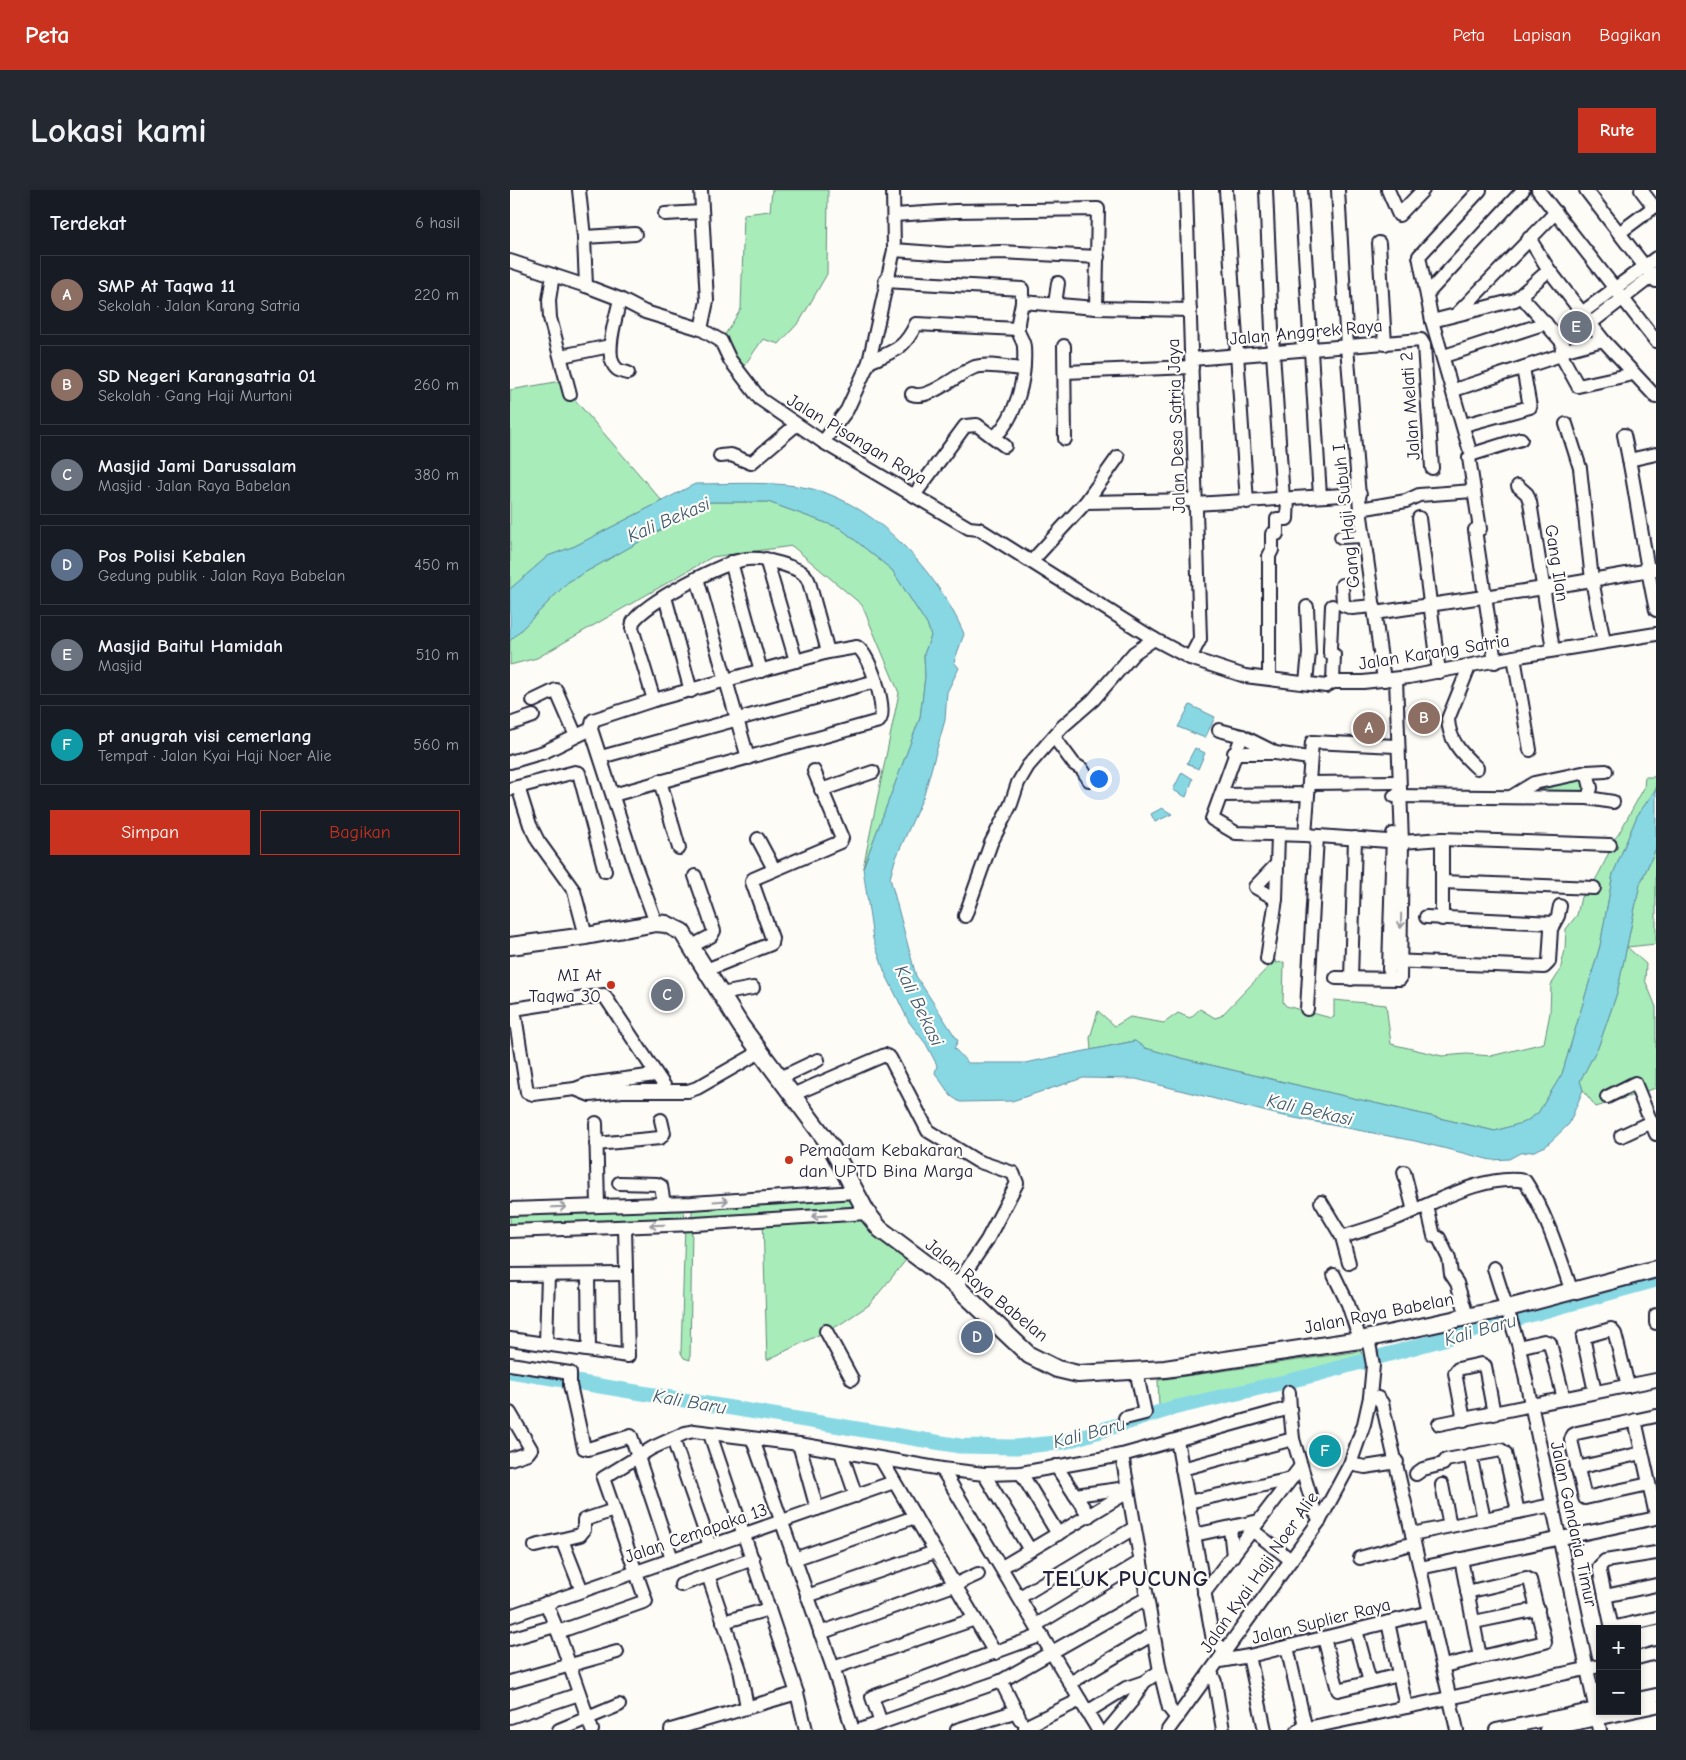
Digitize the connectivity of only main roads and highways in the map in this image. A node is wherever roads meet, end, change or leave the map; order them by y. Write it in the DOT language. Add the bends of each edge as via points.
graph roads {
  1 [pos="510,946"];
  2 [pos="1656,1269"];
  1 -- 2 [label="main road, Jalan Raya Babelan" via="656,923 682,932 760,1052 832,1148 880,1229 956,1286 1029,1355 1057,1369 1078,1374 1165,1369 1366,1343"];
}
